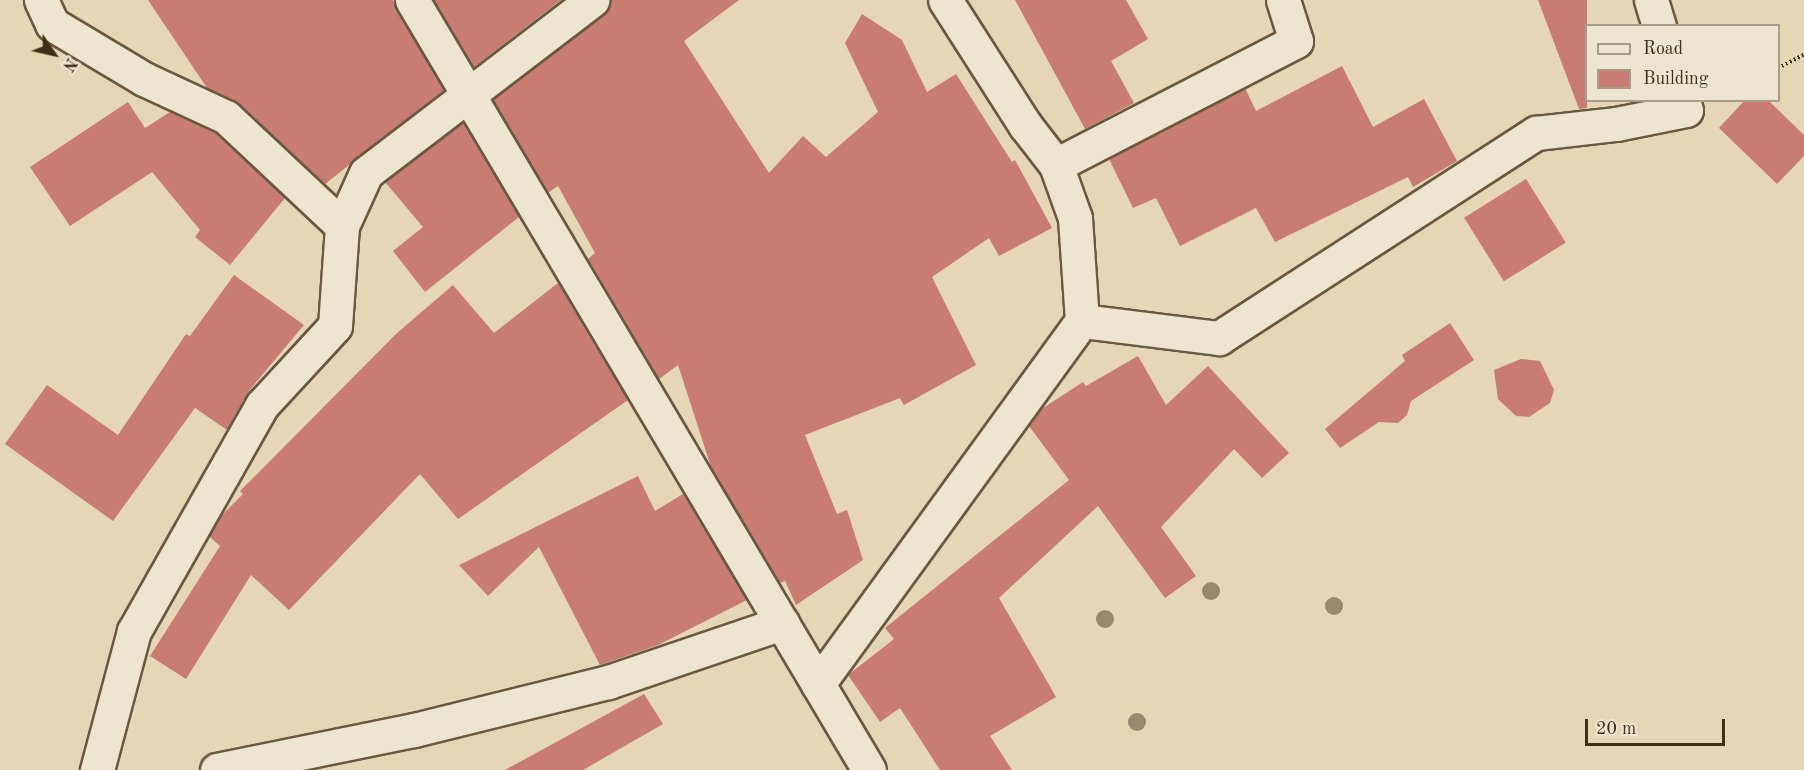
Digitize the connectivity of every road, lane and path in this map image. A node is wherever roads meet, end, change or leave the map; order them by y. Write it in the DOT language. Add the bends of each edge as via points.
graph roads {
  1 [pos="41,0"];
  2 [pos="412,0"];
  3 [pos="592,0"];
  4 [pos="945,0"];
  5 [pos="1283,0"];
  6 [pos="1651,0"];
  7 [pos="1658,24"];
  8 [pos="1804,55"];
  9 [pos="1780,67"];
  10 [pos="471,93"];
  11 [pos="1684,102"];
  12 [pos="1056,165"];
  13 [pos="342,226"];
  14 [pos="1082,321"];
  15 [pos="782,623"];
  16 [pos="818,684"];
  17 [pos="97,770"];
  18 [pos="217,770"];
  19 [pos="869,770"];
  1 -- 13 [label="street" via="52,24 144,79 226,117"];
  2 -- 10 [label="street"];
  3 -- 10 [label="street"];
  4 -- 12 [label="street" via="1025,125"];
  5 -- 12 [label="street" via="1296,41"];
  6 -- 7 [label="street"];
  8 -- 9 [label="path"];
  10 -- 13 [label="street" via="366,173"];
  10 -- 15 [label="street"];
  11 -- 14 [label="street" via="1686,110 1616,124 1536,133 1219,338"];
  12 -- 14 [label="street" via="1075,218"];
  13 -- 17 [label="street" via="335,326 262,405 134,631"];
  14 -- 16 [label="street"];
  15 -- 16 [label="street"];
  15 -- 18 [label="street" via="608,682 414,730"];
  16 -- 19 [label="street"];
}
